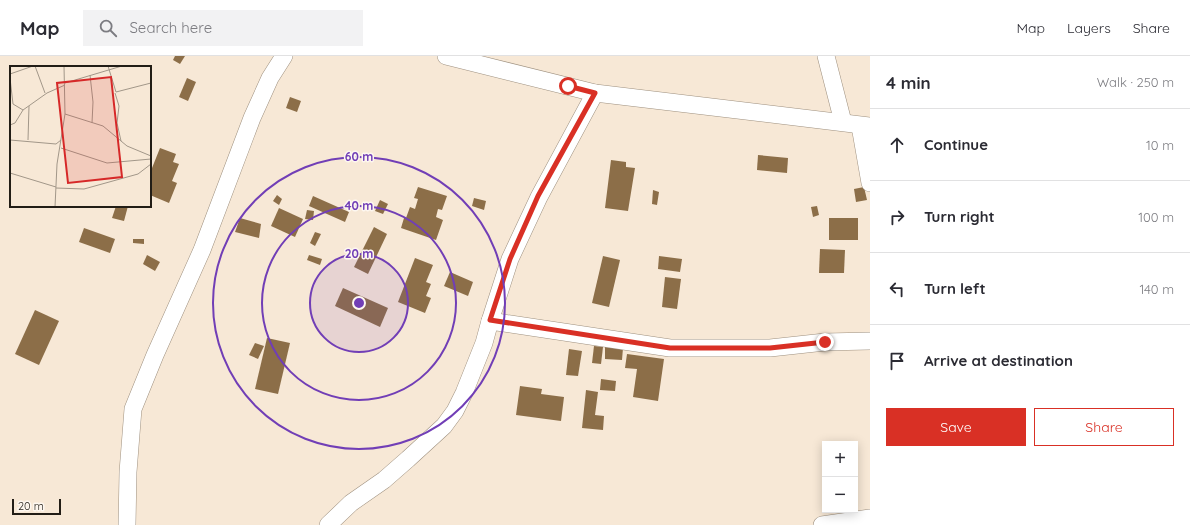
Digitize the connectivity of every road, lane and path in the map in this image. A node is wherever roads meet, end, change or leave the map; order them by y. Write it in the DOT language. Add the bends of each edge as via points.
graph roads {
  1 [pos="284,56"];
  2 [pos="446,56"];
  3 [pos="826,56"];
  4 [pos="595,93"];
  5 [pos="843,122"];
  6 [pos="865,126"];
  7 [pos="870,183"];
  8 [pos="490,320"];
  9 [pos="870,341"];
  10 [pos="870,518"];
  11 [pos="127,525"];
  12 [pos="328,525"];
  13 [pos="822,525"];
  1 -- 11 [label="street" via="270,78 252,118 202,250 133,410"];
  2 -- 4 [label="street"];
  3 -- 5 [label="street"];
  4 -- 5 [label="street"];
  4 -- 8 [label="street" via="538,196 510,259"];
  5 -- 6 [label="street"];
  6 -- 7 [label="street"];
  8 -- 9 [label="street" via="670,348 770,348 825,342"];
  8 -- 12 [label="street" via="484,344 464,393 444,426 384,480 351,503"];
  10 -- 13 [label="street"];
}
